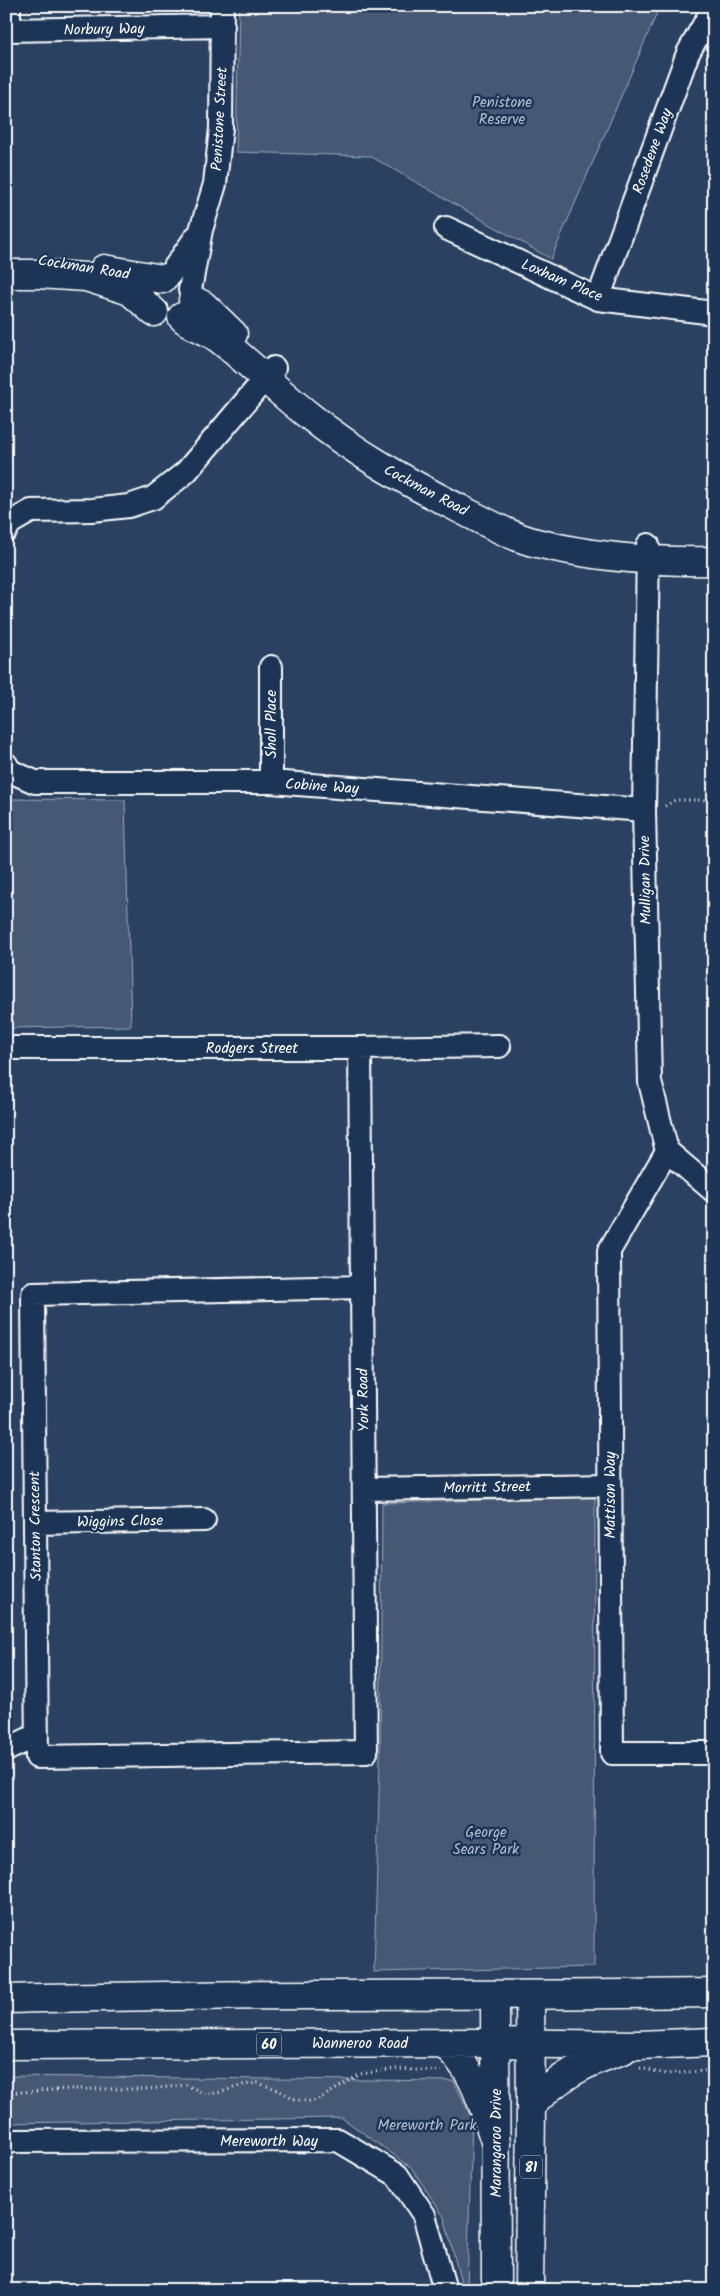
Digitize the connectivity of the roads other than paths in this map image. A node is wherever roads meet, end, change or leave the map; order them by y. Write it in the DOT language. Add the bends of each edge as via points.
graph roads {
  1 [pos="9,6"];
  2 [pos="714,7"];
  3 [pos="223,16"];
  4 [pos="446,228"];
  5 [pos="6,257"];
  6 [pos="6,274"];
  7 [pos="179,293"];
  8 [pos="598,299"];
  9 [pos="714,313"];
  10 [pos="269,374"];
  11 [pos="6,530"];
  12 [pos="714,547"];
  13 [pos="648,552"];
  14 [pos="714,561"];
  15 [pos="271,667"];
  16 [pos="6,764"];
  17 [pos="271,782"];
  18 [pos="654,808"];
  19 [pos="499,1046"];
  20 [pos="6,1048"];
  21 [pos="360,1048"];
  22 [pos="667,1151"];
  23 [pos="714,1191"];
  24 [pos="362,1287"];
  25 [pos="610,1485"];
  26 [pos="364,1489"];
  27 [pos="204,1520"];
  28 [pos="35,1523"];
  29 [pos="37,1736"];
  30 [pos="6,1750"];
  31 [pos="366,1752"];
  32 [pos="714,1754"];
  33 [pos="714,1993"];
  34 [pos="496,1996"];
  35 [pos="530,1996"];
  36 [pos="6,1999"];
  37 [pos="714,2042"];
  38 [pos="442,2043"];
  39 [pos="496,2043"];
  40 [pos="531,2044"];
  41 [pos="6,2045"];
  42 [pos="636,2057"];
  43 [pos="531,2106"];
  44 [pos="6,2141"];
  45 [pos="496,2144"];
  46 [pos="446,2290"];
  47 [pos="496,2290"];
  48 [pos="529,2290"];
  1 -- 3 [label="street, Norbury Way" via="9,30"];
  2 -- 8 [label="street, Rosedene Way" via="688,53"];
  3 -- 7 [label="street, Penistone Street" via="221,128 215,184"];
  4 -- 8 [label="street, Loxham Place"];
  5 -- 7 [label="main road, Cockman Road" via="83,264"];
  6 -- 7 [label="main road, Cockman Road" via="86,277 130,291 158,317 170,321"];
  7 -- 10 [label="main road, Cockman Road" via="203,305"];
  8 -- 9 [label="street, Loxham Place"];
  10 -- 11 [label="street" via="186,472 153,498 129,506 92,510 31,511 10,523"];
  10 -- 13 [label="main road, Cockman Road" via="327,430 380,466 498,528 536,543 610,556"];
  12 -- 13 [label="main road, Cockman Road"];
  13 -- 14 [label="main road, Cockman Road"];
  13 -- 18 [label="street, Mulligan Drive"];
  15 -- 17 [label="street, Sholl Place"];
  16 -- 17 [label="street, Cobine Way" via="10,770 35,782"];
  17 -- 18 [label="street, Cobine Way"];
  18 -- 22 [label="street, Mulligan Drive" via="650,1082"];
  19 -- 21 [label="street, Rodgers Street"];
  20 -- 21 [label="street, Rodgers Street"];
  21 -- 24 [label="street, York Road"];
  22 -- 23 [label="street"];
  22 -- 25 [label="street, Mattison Way" via="609,1251"];
  24 -- 26 [label="street, York Road"];
  24 -- 28 [label="street, Stanton Crescent" via="33,1294"];
  25 -- 26 [label="street, Morritt Street"];
  25 -- 32 [label="street, Mattison Way" via="612,1753"];
  26 -- 31 [label="street, York Road"];
  27 -- 28 [label="street, Wiggins Close"];
  28 -- 29 [label="street, Stanton Crescent"];
  29 -- 30 [label="street"];
  29 -- 31 [label="street, Stanton Crescent" via="37,1757"];
  33 -- 35 [label="main road"];
  34 -- 35 [label="main road"];
  34 -- 36 [label="main road" via="200,1995"];
  34 -- 39 [label="main road, Marangaroo Drive"];
  35 -- 40 [label="main road, 81"];
  37 -- 42 [label="main road, Wanneroo Road / 60"];
  38 -- 39 [label="main road, Wanneroo Road / 60"];
  38 -- 41 [label="main road, Wanneroo Road / 60"];
  38 -- 45 [label="main road" via="456,2053 468,2070"];
  39 -- 40 [label="main road, Wanneroo Road / 60"];
  39 -- 45 [label="main road, Marangaroo Drive"];
  40 -- 42 [label="main road, Wanneroo Road / 60"];
  40 -- 43 [label="main road, 81"];
  42 -- 43 [label="main road" via="603,2057 562,2078"];
  43 -- 48 [label="main road, 81"];
  44 -- 46 [label="street, Mereworth Way" via="338,2140 397,2175 424,2215"];
  45 -- 47 [label="main road, Marangaroo Drive"];
}
